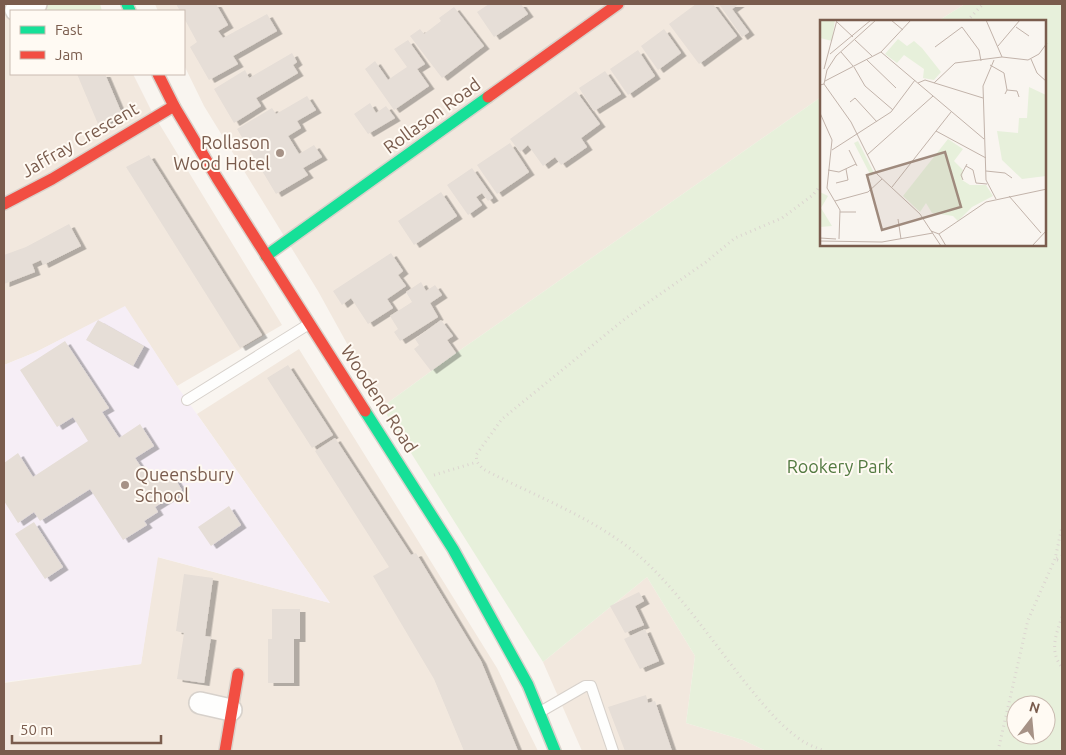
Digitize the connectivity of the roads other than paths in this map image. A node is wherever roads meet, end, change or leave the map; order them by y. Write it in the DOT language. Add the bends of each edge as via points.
graph roads {
  1 [pos="36,4"];
  2 [pos="618,4"];
  3 [pos="16,10"];
  4 [pos="158,75"];
  5 [pos="174,106"];
  6 [pos="4,204"];
  7 [pos="266,256"];
  8 [pos="310,324"];
  9 [pos="187,400"];
  10 [pos="238,674"];
  11 [pos="200,703"];
  12 [pos="230,710"];
  13 [pos="540,712"];
  14 [pos="225,751"];
  15 [pos="555,751"];
  16 [pos="613,751"];
  1 -- 3 [label="street"];
  2 -- 7 [label="main road, Rollason Road"];
  4 -- 5 [label="main road, Woodend Road"];
  5 -- 6 [label="main road, Jaffray Crescent" via="52,180"];
  5 -- 7 [label="main road, Woodend Road"];
  7 -- 8 [label="main road, Woodend Road"];
  8 -- 9 [label="lane"];
  8 -- 13 [label="main road, Woodend Road" via="458,557"];
  10 -- 12 [label="main road"];
  11 -- 12 [label="street"];
  12 -- 14 [label="main road"];
  13 -- 15 [label="main road, Woodend Road"];
  13 -- 16 [label="lane" via="584,686 591,686"];
}
